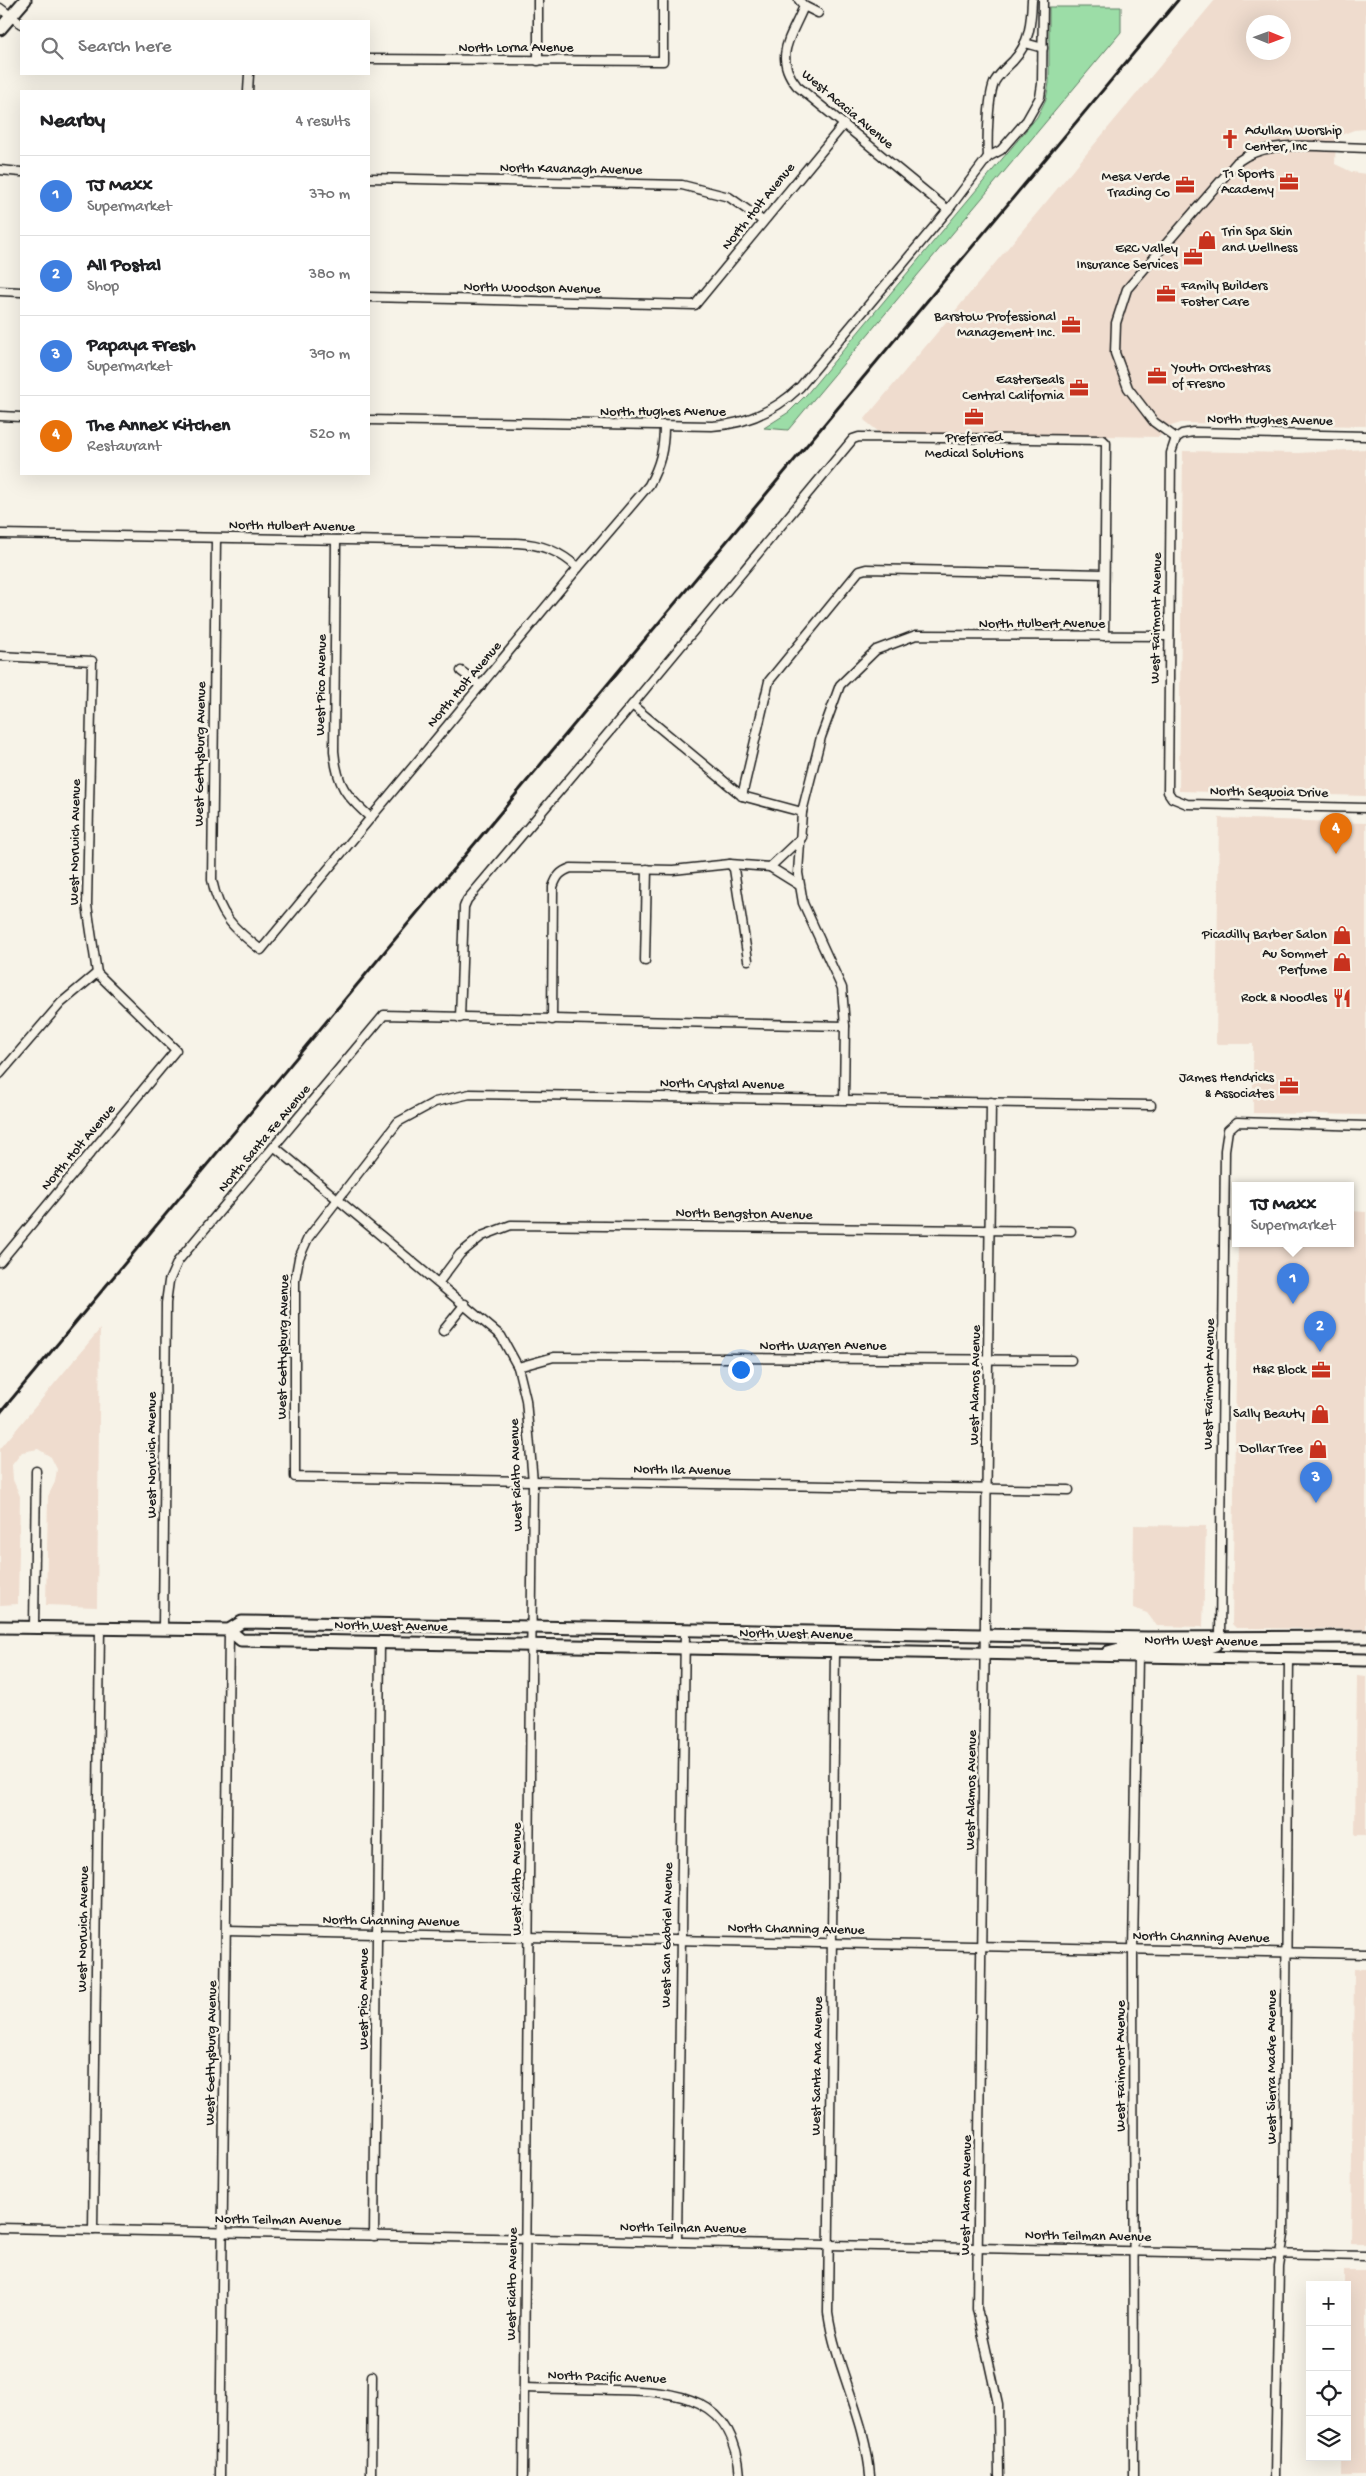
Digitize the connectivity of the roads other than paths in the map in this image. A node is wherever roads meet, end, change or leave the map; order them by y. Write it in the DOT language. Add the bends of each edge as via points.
graph roads {
  1 [pos="25,0"];
  2 [pos="538,0"];
  3 [pos="663,0"];
  4 [pos="1032,0"];
  5 [pos="1043,0"];
  6 [pos="802,3"];
  7 [pos="0,8"];
  8 [pos="818,13"];
  9 [pos="11,17"];
  10 [pos="20,23"];
  11 [pos="0,29"];
  12 [pos="1025,44"];
  13 [pos="1043,48"];
  14 [pos="370,59"];
  15 [pos="538,61"];
  16 [pos="249,75"];
  17 [pos="248,90"];
  18 [pos="844,124"];
  19 [pos="1366,148"];
  20 [pos="988,156"];
  21 [pos="0,170"];
  22 [pos="20,172"];
  23 [pos="370,178"];
  24 [pos="948,210"];
  25 [pos="763,221"];
  26 [pos="0,292"];
  27 [pos="20,292"];
  28 [pos="370,297"];
  29 [pos="695,305"];
  30 [pos="0,416"];
  31 [pos="20,417"];
  32 [pos="370,420"];
  33 [pos="664,426"];
  34 [pos="1366,436"];
  35 [pos="1176,438"];
  36 [pos="0,534"];
  37 [pos="216,539"];
  38 [pos="336,540"];
  39 [pos="578,568"];
  40 [pos="1104,574"];
  41 [pos="1104,636"];
  42 [pos="1169,636"];
  43 [pos="0,656"];
  44 [pos="461,671"];
  45 [pos="481,686"];
  46 [pos="632,706"];
  47 [pos="742,796"];
  48 [pos="1172,798"];
  49 [pos="1366,808"];
  50 [pos="802,812"];
  51 [pos="371,818"];
  52 [pos="802,837"];
  53 [pos="730,864"];
  54 [pos="770,867"];
  55 [pos="647,869"];
  56 [pos="799,885"];
  57 [pos="261,950"];
  58 [pos="748,960"];
  59 [pos="645,961"];
  60 [pos="97,973"];
  61 [pos="460,1018"];
  62 [pos="552,1020"];
  63 [pos="845,1026"];
  64 [pos="0,1074"];
  65 [pos="844,1099"];
  66 [pos="992,1102"];
  67 [pos="1151,1104"];
  68 [pos="1366,1126"];
  69 [pos="275,1147"];
  70 [pos="339,1201"];
  71 [pos="990,1230"];
  72 [pos="1071,1231"];
  73 [pos="0,1262"];
  74 [pos="169,1281"];
  75 [pos="439,1282"];
  76 [pos="465,1304"];
  77 [pos="443,1332"];
  78 [pos="989,1359"];
  79 [pos="1071,1360"];
  80 [pos="518,1367"];
  81 [pos="36,1471"];
  82 [pos="295,1477"];
  83 [pos="532,1482"];
  84 [pos="987,1488"];
  85 [pos="1068,1490"];
  86 [pos="531,1626"];
  87 [pos="0,1627"];
  88 [pos="34,1627"];
  89 [pos="100,1628"];
  90 [pos="163,1629"];
  91 [pos="685,1629"];
  92 [pos="229,1630"];
  93 [pos="986,1635"];
  94 [pos="1366,1637"];
  95 [pos="1220,1638"];
  96 [pos="380,1642"];
  97 [pos="531,1644"];
  98 [pos="685,1648"];
  99 [pos="835,1651"];
  100 [pos="986,1653"];
  101 [pos="1102,1655"];
  102 [pos="1138,1656"];
  103 [pos="1290,1658"];
  104 [pos="1366,1660"];
  105 [pos="226,1931"];
  106 [pos="377,1935"];
  107 [pos="529,1937"];
  108 [pos="680,1940"];
  109 [pos="832,1943"];
  110 [pos="983,1947"];
  111 [pos="1133,1950"];
  112 [pos="1285,1952"];
  113 [pos="1366,1954"];
  114 [pos="0,2228"];
  115 [pos="93,2230"];
  116 [pos="223,2233"];
  117 [pos="374,2236"];
  118 [pos="526,2238"];
  119 [pos="677,2241"];
  120 [pos="829,2244"];
  121 [pos="979,2247"];
  122 [pos="1133,2251"];
  123 [pos="1281,2253"];
  124 [pos="1366,2256"];
  125 [pos="372,2376"];
  126 [pos="524,2388"];
  127 [pos="220,2476"];
  128 [pos="371,2476"];
  129 [pos="523,2476"];
  130 [pos="740,2476"];
  131 [pos="870,2476"];
  132 [pos="999,2476"];
  133 [pos="1134,2476"];
  134 [pos="1275,2476"];
  1 -- 9 [label="main road"];
  2 -- 15 [label="street"];
  3 -- 15 [label="street, North Lorna Avenue" via="663,61"];
  4 -- 12 [label="street" via="1030,30"];
  5 -- 13 [label="street"];
  6 -- 8 [label="street, West Acacia Avenue"];
  6 -- 18 [label="street, West Acacia Avenue" via="785,49 784,62 796,86"];
  7 -- 9 [label="street"];
  9 -- 10 [label="street"];
  9 -- 11 [label="main road"];
  12 -- 13 [label="street"];
  12 -- 20 [label="street" via="1002,71 992,90"];
  13 -- 20 [label="street" via="1042,84 1033,111 1001,150"];
  14 -- 15 [label="street, North Lorna Avenue"];
  16 -- 17 [label="street"];
  18 -- 24 [label="street, West Acacia Avenue"];
  18 -- 25 [label="street, North Holt Avenue"];
  19 -- 35 [label="street" via="1273,146 1245,156 1127,288 1116,323 1115,353 1128,388 1154,422"];
  20 -- 24 [label="street, North Hughes Avenue"];
  21 -- 22 [label="street"];
  23 -- 25 [label="street, North Kavanagh Avenue" via="682,185 729,197"];
  24 -- 33 [label="street, North Hughes Avenue" via="789,398 761,415 729,425"];
  25 -- 29 [label="street, North Holt Avenue"];
  26 -- 27 [label="street"];
  28 -- 29 [label="street, North Woodson Avenue"];
  30 -- 31 [label="street"];
  32 -- 33 [label="street, North Hughes Avenue"];
  33 -- 39 [label="street, North Holt Avenue" via="664,451 649,485"];
  34 -- 35 [label="street, North Hughes Avenue" via="1193,432"];
  35 -- 42 [label="street, West Fairmont Avenue" via="1171,453"];
  36 -- 37 [label="street, North Hulbert Avenue"];
  37 -- 38 [label="street, North Hulbert Avenue"];
  37 -- 57 [label="street, West Gettysburg Avenue" via="212,880 216,900 224,916"];
  38 -- 39 [label="street, North Hulbert Avenue" via="527,544 557,552"];
  38 -- 51 [label="street, West Pico Avenue" via="336,771 348,798"];
  39 -- 45 [label="street, North Holt Avenue"];
  40 -- 41 [label="street"];
  40 -- 46 [label="street" via="1106,443 1103,440 859,437 853,439"];
  40 -- 47 [label="street" via="866,568 859,571 769,681"];
  41 -- 42 [label="street, North Hulbert Avenue"];
  41 -- 50 [label="street, North Hulbert Avenue" via="916,636 876,650 840,685 820,737"];
  42 -- 48 [label="street, West Fairmont Avenue" via="1167,786"];
  43 -- 60 [label="street, West Norwich Avenue" via="92,661 87,905"];
  44 -- 45 [label="street"];
  45 -- 51 [label="street, North Holt Avenue"];
  46 -- 47 [label="street"];
  46 -- 61 [label="street" via="467,900 464,907"];
  47 -- 50 [label="street"];
  48 -- 49 [label="street, North Sequoia Drive" via="1187,804"];
  50 -- 52 [label="street"];
  51 -- 57 [label="street, North Holt Avenue"];
  52 -- 54 [label="street"];
  52 -- 56 [label="street"];
  53 -- 54 [label="street"];
  53 -- 55 [label="street" via="673,870"];
  53 -- 58 [label="street" via="734,869"];
  54 -- 56 [label="street"];
  55 -- 59 [label="street"];
  55 -- 62 [label="street" via="571,868 556,877 553,886"];
  56 -- 63 [label="street" via="803,903 842,988"];
  60 -- 64 [label="street" via="61,1003"];
  60 -- 73 [label="street, North Holt Avenue" via="176,1050"];
  61 -- 62 [label="street"];
  61 -- 69 [label="street, North Santa Fe Avenue" via="384,1015"];
  62 -- 63 [label="street"];
  63 -- 65 [label="street"];
  65 -- 66 [label="street, North Crystal Avenue"];
  65 -- 70 [label="street, North Crystal Avenue" via="470,1094 435,1102 398,1122"];
  66 -- 67 [label="street, North Crystal Avenue"];
  66 -- 71 [label="street, West Alamos Avenue"];
  68 -- 95 [label="street, West Fairmont Avenue" via="1237,1122 1228,1130 1225,1150"];
  69 -- 70 [label="street, West Rialto Avenue"];
  69 -- 74 [label="street, North Santa Fe Avenue" via="178,1261"];
  70 -- 75 [label="street, West Rialto Avenue"];
  70 -- 82 [label="street, West Gettysburg Avenue" via="308,1238 299,1258 295,1280"];
  71 -- 72 [label="street, North Bengston Avenue"];
  71 -- 75 [label="street, North Bengston Avenue" via="511,1225 482,1236 460,1254"];
  71 -- 78 [label="street, West Alamos Avenue"];
  74 -- 90 [label="street, West Norwich Avenue" via="166,1302"];
  75 -- 76 [label="street, West Rialto Avenue"];
  76 -- 77 [label="street"];
  76 -- 80 [label="street, West Rialto Avenue" via="501,1336"];
  78 -- 79 [label="street, North Warren Avenue"];
  78 -- 80 [label="street, North Warren Avenue" via="554,1357"];
  78 -- 84 [label="street, West Alamos Avenue"];
  80 -- 83 [label="street, West Rialto Avenue" via="526,1400"];
  81 -- 88 [label="street"];
  82 -- 83 [label="street, North Ila Avenue"];
  83 -- 84 [label="street, North Ila Avenue"];
  83 -- 86 [label="street, West Rialto Avenue"];
  84 -- 85 [label="street, North Ila Avenue"];
  84 -- 93 [label="street, West Alamos Avenue"];
  86 -- 91 [label="main road, North West Avenue"];
  86 -- 92 [label="main road, North West Avenue" via="242,1622"];
  86 -- 97 [label="street, West Rialto Avenue"];
  87 -- 88 [label="main road, North West Avenue"];
  88 -- 89 [label="main road, North West Avenue"];
  89 -- 90 [label="main road, North West Avenue"];
  89 -- 115 [label="street, West Norwich Avenue"];
  90 -- 92 [label="main road, North West Avenue"];
  91 -- 93 [label="main road, North West Avenue"];
  91 -- 98 [label="street, West San Gabriel Avenue"];
  92 -- 96 [label="main road, North West Avenue" via="241,1640"];
  92 -- 105 [label="street, West Gettysburg Avenue"];
  93 -- 95 [label="main road, North West Avenue"];
  93 -- 100 [label="street, West Alamos Avenue"];
  94 -- 95 [label="main road, North West Avenue"];
  95 -- 101 [label="main road" via="1206,1648 1123,1648"];
  96 -- 97 [label="main road, North West Avenue"];
  96 -- 106 [label="street, West Pico Avenue"];
  97 -- 98 [label="main road, North West Avenue"];
  97 -- 107 [label="street, West Rialto Avenue"];
  98 -- 99 [label="main road, North West Avenue"];
  98 -- 108 [label="street, West San Gabriel Avenue"];
  99 -- 100 [label="main road, North West Avenue"];
  99 -- 109 [label="street, West Santa Ana Avenue"];
  100 -- 101 [label="main road, North West Avenue"];
  100 -- 110 [label="street, West Alamos Avenue"];
  101 -- 102 [label="main road, North West Avenue"];
  102 -- 103 [label="main road, North West Avenue"];
  102 -- 111 [label="street, West Fairmont Avenue"];
  103 -- 104 [label="main road, North West Avenue"];
  103 -- 112 [label="street, West Sierra Madre Avenue"];
  105 -- 106 [label="street, North Channing Avenue"];
  105 -- 116 [label="street, West Gettysburg Avenue"];
  106 -- 107 [label="street, North Channing Avenue"];
  106 -- 117 [label="street, West Pico Avenue"];
  107 -- 108 [label="street, North Channing Avenue"];
  107 -- 118 [label="street, West Rialto Avenue"];
  108 -- 109 [label="street, North Channing Avenue"];
  108 -- 119 [label="street, West San Gabriel Avenue"];
  109 -- 110 [label="street, North Channing Avenue"];
  109 -- 120 [label="street, West Santa Ana Avenue"];
  110 -- 111 [label="street, North Channing Avenue"];
  110 -- 121 [label="street, West Alamos Avenue"];
  111 -- 112 [label="street, North Channing Avenue"];
  111 -- 122 [label="street, West Fairmont Avenue"];
  112 -- 113 [label="street, North Channing Avenue"];
  112 -- 123 [label="street, West Sierra Madre Avenue" via="1284,2235"];
  114 -- 115 [label="street, North Teilman Avenue"];
  115 -- 116 [label="street, North Teilman Avenue"];
  116 -- 117 [label="street, North Teilman Avenue"];
  116 -- 127 [label="street, West Gettysburg Avenue"];
  117 -- 118 [label="street, North Teilman Avenue"];
  118 -- 119 [label="street, North Teilman Avenue"];
  118 -- 126 [label="street, West Rialto Avenue"];
  119 -- 120 [label="street, North Teilman Avenue"];
  120 -- 121 [label="street, North Teilman Avenue"];
  120 -- 131 [label="street, West Santa Ana Avenue" via="830,2326 865,2436"];
  121 -- 122 [label="street, North Teilman Avenue"];
  121 -- 132 [label="street, West Alamos Avenue" via="978,2309 998,2404"];
  122 -- 123 [label="street, North Teilman Avenue"];
  122 -- 133 [label="street, West Fairmont Avenue"];
  123 -- 124 [label="street, North Teilman Avenue"];
  123 -- 134 [label="street, West Sierra Madre Avenue"];
  125 -- 128 [label="street"];
  126 -- 129 [label="street, West Rialto Avenue"];
  126 -- 130 [label="street, North Pacific Avenue" via="668,2392 692,2399 713,2413 733,2440"];
}
